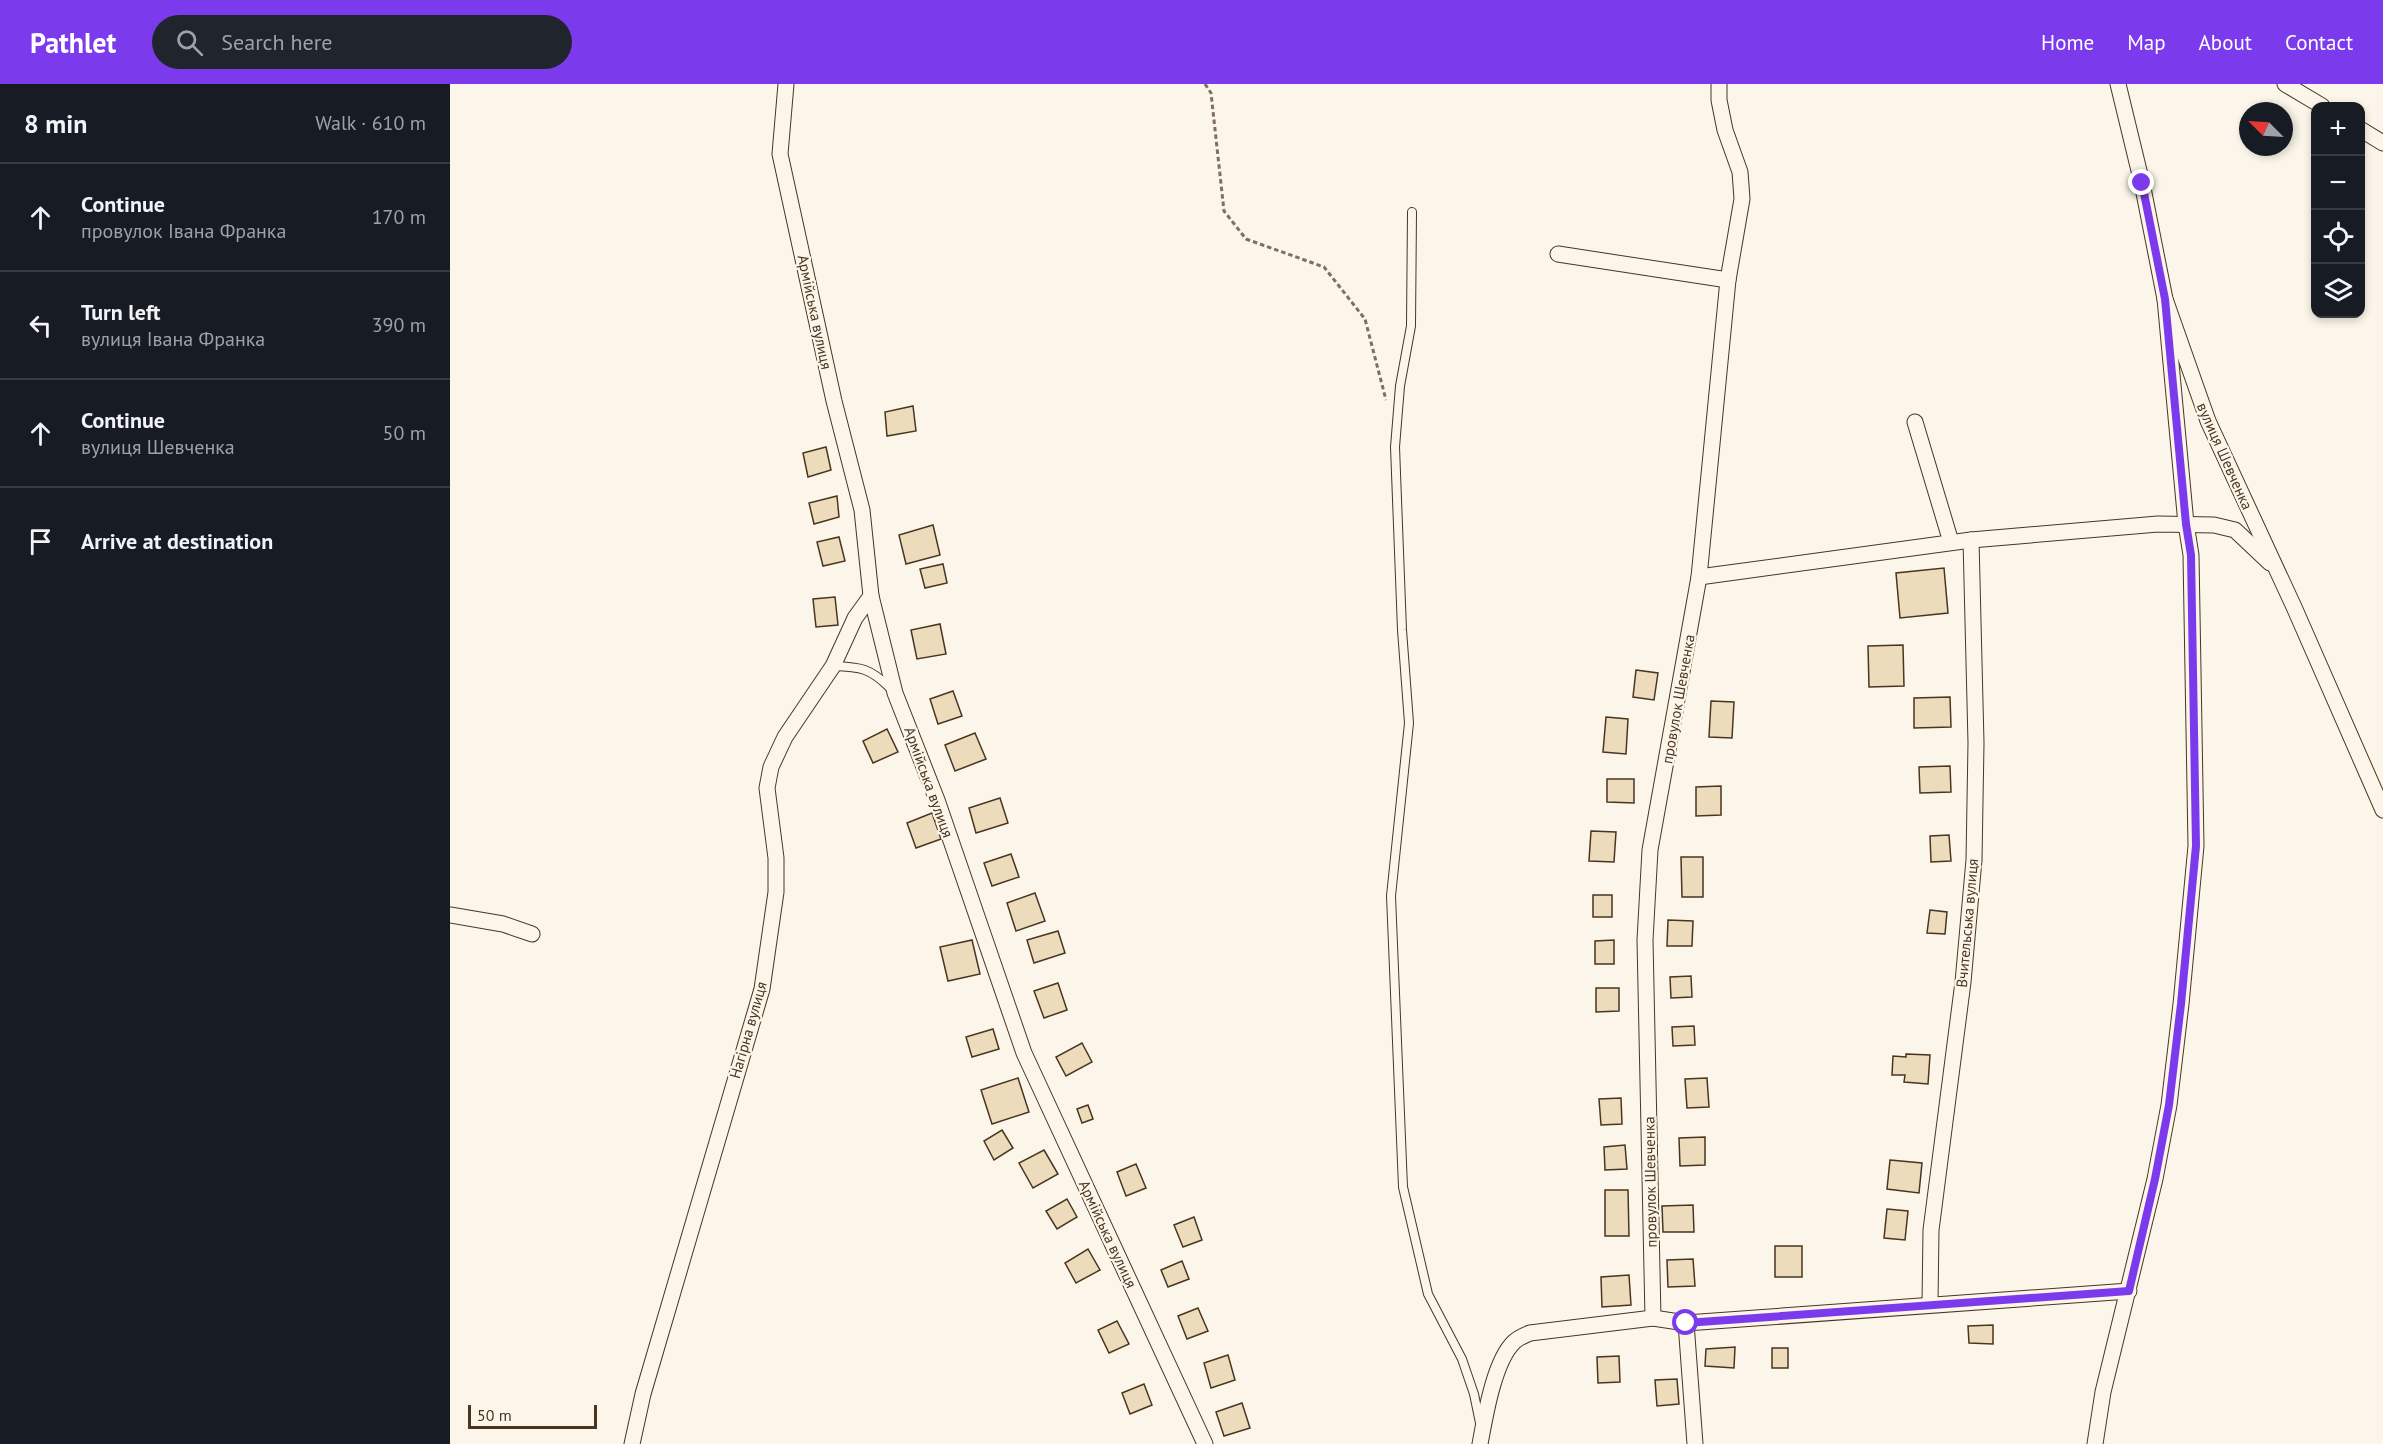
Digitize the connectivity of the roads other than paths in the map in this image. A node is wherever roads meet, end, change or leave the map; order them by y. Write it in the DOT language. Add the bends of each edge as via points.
graph roads {
  1 [pos="786,84"];
  2 [pos="1719,84"];
  3 [pos="2118,84"];
  4 [pos="2285,84"];
  5 [pos="2315,102"];
  6 [pos="2365,132"];
  7 [pos="2383,143"];
  8 [pos="1412,212"];
  9 [pos="1558,254"];
  10 [pos="1728,280"];
  11 [pos="2165,299"];
  12 [pos="1915,422"];
  13 [pos="2186,524"];
  14 [pos="1971,540"];
  15 [pos="1950,543"];
  16 [pos="2277,570"];
  17 [pos="1699,577"];
  18 [pos="871,596"];
  19 [pos="833,666"];
  20 [pos="895,693"];
  21 [pos="2383,810"];
  22 [pos="450,915"];
  23 [pos="532,934"];
  24 [pos="2129,1291"];
  25 [pos="1930,1304"];
  26 [pos="1653,1318"];
  27 [pos="1686,1323"];
  28 [pos="1481,1440"];
  29 [pos="632,1444"];
  30 [pos="1205,1444"];
  31 [pos="1695,1444"];
  32 [pos="2095,1444"];
  1 -- 18 [label="street, Армійська вулиця" via="780,154 862,510"];
  2 -- 10 [label="street, провулок Шевченка" via="1725,130 1740,172 1742,199"];
  3 -- 11 [label="street, вулиця Шевченка"];
  4 -- 5 [label="street"];
  6 -- 7 [label="street"];
  8 -- 28 [label="lane" via="1411,326 1400,386 1395,447 1409,723 1391,896 1403,1187 1428,1294 1462,1359 1474,1394"];
  9 -- 10 [label="street"];
  10 -- 17 [label="street, провулок Шевченка"];
  11 -- 13 [label="street"];
  11 -- 16 [label="street, вулиця Шевченка" via="2208,421"];
  12 -- 15 [label="street"];
  13 -- 14 [label="street"];
  13 -- 16 [label="street" via="2235,530"];
  13 -- 24 [label="street" via="2191,555 2196,846 2169,1105"];
  14 -- 15 [label="street"];
  14 -- 25 [label="street, Вчительська вулиця" via="1976,743 1974,860 1963,982 1931,1230"];
  15 -- 17 [label="street"];
  16 -- 21 [label="street, вулиця Шевченка"];
  17 -- 26 [label="street, провулок Шевченка" via="1650,850 1645,940"];
  18 -- 19 [label="street, Нагірна вулиця" via="855,618"];
  18 -- 20 [label="street, Армійська вулиця"];
  19 -- 20 [label="lane" via="857,667 876,674"];
  19 -- 29 [label="street, Нагірна вулиця" via="785,736 771,766 767,788 776,892 762,989 643,1394"];
  20 -- 30 [label="street, Армійська вулиця" via="937,800 1024,1053"];
  22 -- 23 [label="street" via="503,924"];
  24 -- 25 [label="street"];
  24 -- 32 [label="street" via="2103,1392"];
  25 -- 27 [label="street"];
  26 -- 27 [label="street"];
  26 -- 28 [label="street" via="1554,1329 1530,1333 1514,1341 1497,1375"];
  27 -- 31 [label="street"];
}
